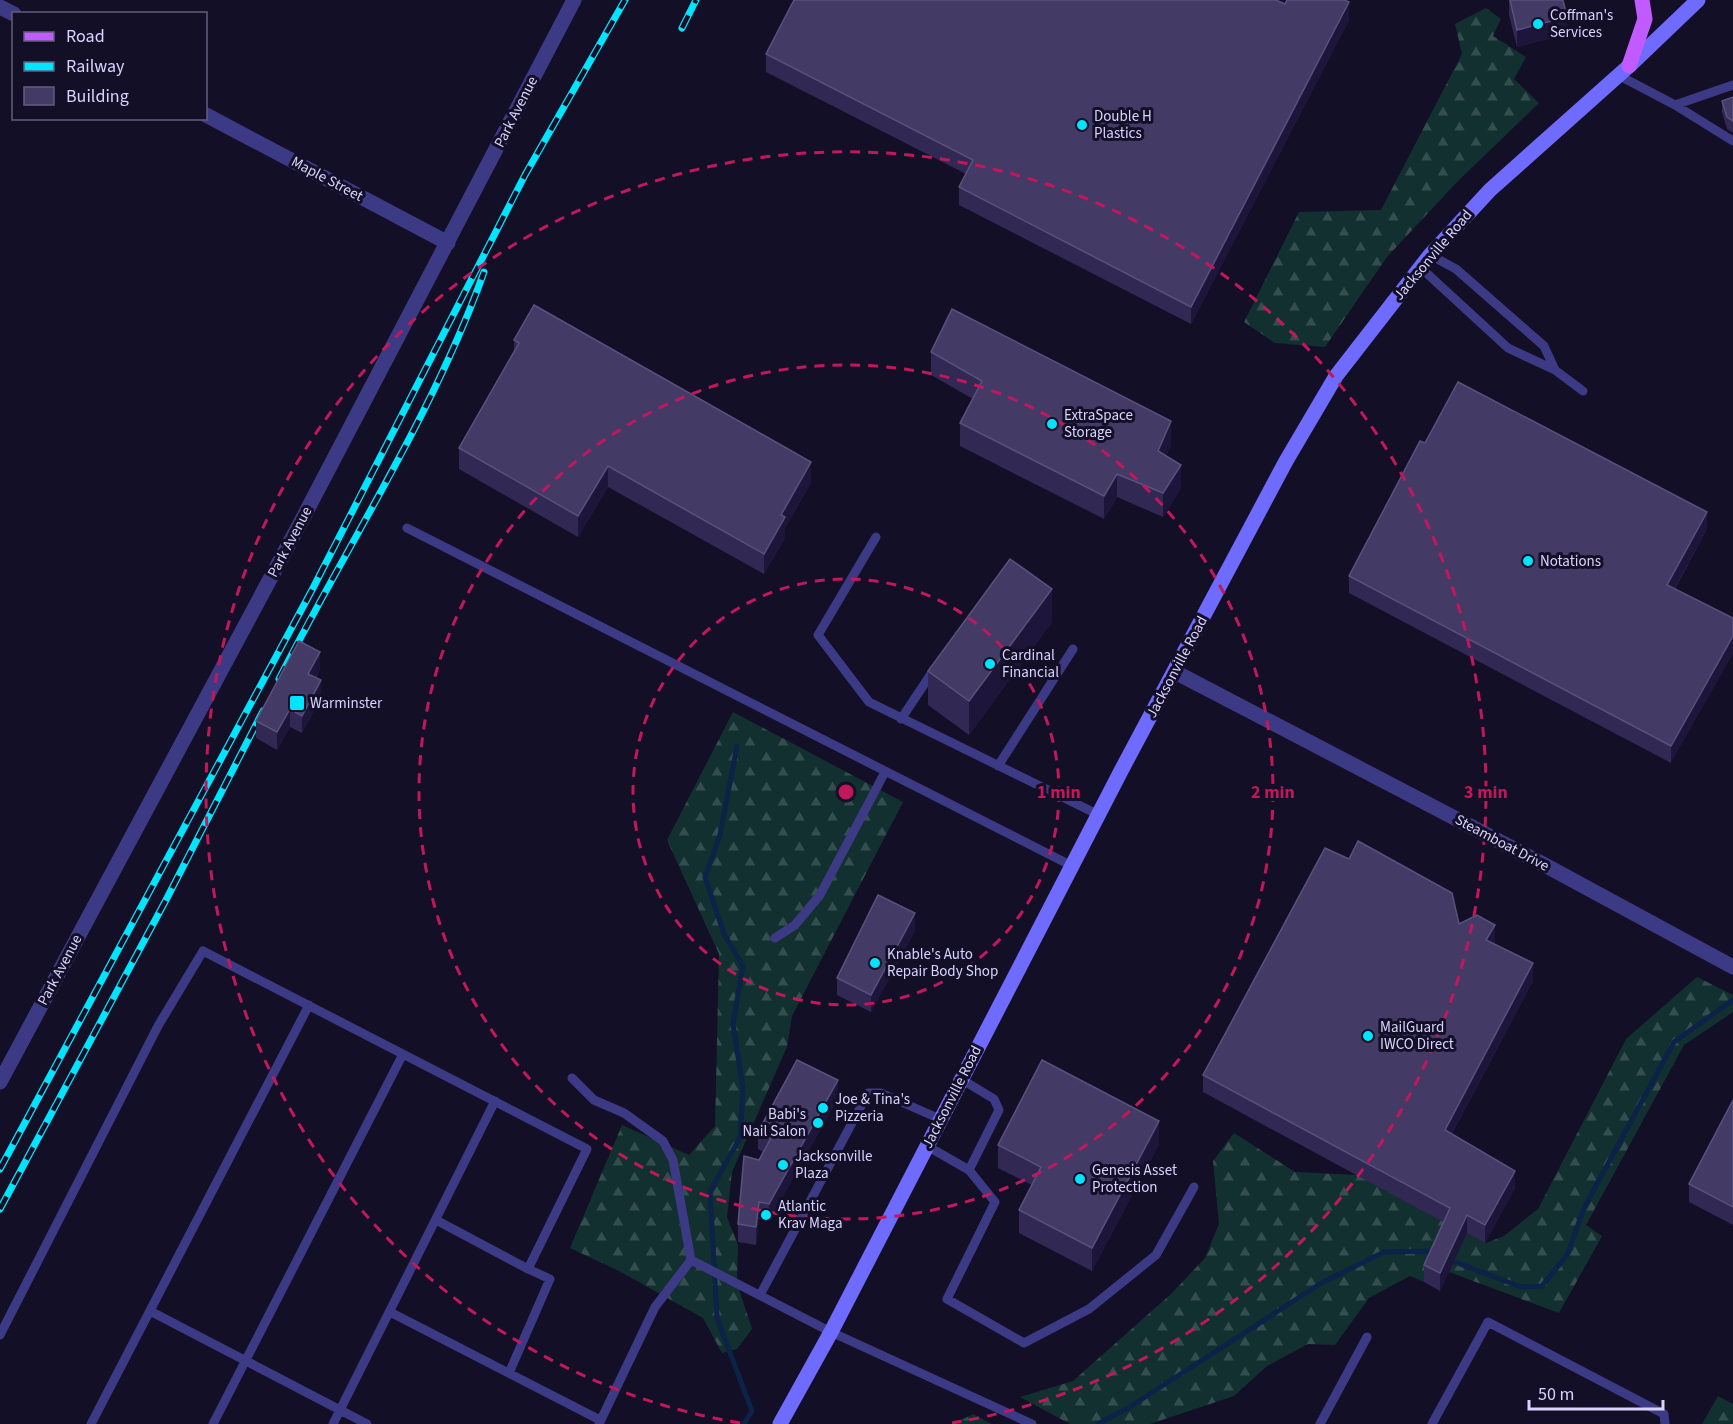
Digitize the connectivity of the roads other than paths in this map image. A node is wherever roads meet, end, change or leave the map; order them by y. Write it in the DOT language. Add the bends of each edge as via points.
graph roads {
  1 [pos="1642,0"];
  2 [pos="1698,0"];
  3 [pos="570,1"];
  4 [pos="1623,71"];
  5 [pos="1733,84"];
  6 [pos="1675,105"];
  7 [pos="207,116"];
  8 [pos="1733,141"];
  9 [pos="448,243"];
  10 [pos="1430,255"];
  11 [pos="1421,268"];
  12 [pos="1555,370"];
  13 [pos="1583,391"];
  14 [pos="406,528"];
  15 [pos="876,537"];
  16 [pos="1072,649"];
  17 [pos="940,660"];
  18 [pos="1175,672"];
  19 [pos="901,718"];
  20 [pos="998,766"];
  21 [pos="885,772"];
  22 [pos="1099,815"];
  23 [pos="1072,866"];
  24 [pos="775,938"];
  25 [pos="1733,967"];
  26 [pos="309,1005"];
  27 [pos="403,1054"];
  28 [pos="572,1078"];
  29 [pos="961,1079"];
  30 [pos="0,1082"];
  31 [pos="495,1101"];
  32 [pos="940,1119"];
  33 [pos="927,1146"];
  34 [pos="969,1170"];
  35 [pos="1194,1187"];
  36 [pos="436,1220"];
  37 [pos="691,1260"];
  38 [pos="528,1269"];
  39 [pos="760,1295"];
  40 [pos="150,1311"];
  41 [pos="390,1312"];
  42 [pos="831,1332"];
  43 [pos="0,1335"];
  44 [pos="1367,1337"];
  45 [pos="246,1360"];
  46 [pos="509,1373"];
  47 [pos="340,1410"];
  48 [pos="599,1422"];
  49 [pos="91,1424"];
  50 [pos="213,1424"];
  51 [pos="333,1424"];
  52 [pos="367,1424"];
  53 [pos="780,1424"];
  54 [pos="1032,1424"];
  55 [pos="1320,1424"];
  56 [pos="1432,1424"];
  57 [pos="1665,1424"];
  1 -- 4 [label="main road" via="1645,19"];
  2 -- 4 [label="main road, Jacksonville Road"];
  3 -- 9 [label="street, Park Avenue"];
  4 -- 6 [label="lane"];
  4 -- 10 [label="main road, Jacksonville Road" via="1516,165"];
  5 -- 6 [label="lane"];
  6 -- 8 [label="lane"];
  7 -- 9 [label="street, Maple Street"];
  9 -- 30 [label="street, Park Avenue"];
  10 -- 11 [label="main road, Jacksonville Road"];
  10 -- 12 [label="lane" via="1456,269 1544,346"];
  11 -- 12 [label="lane" via="1508,348"];
  11 -- 18 [label="main road, Jacksonville Road" via="1336,376 1286,461"];
  12 -- 13 [label="lane"];
  14 -- 21 [label="lane"];
  15 -- 19 [label="lane" via="818,635 869,702"];
  16 -- 20 [label="lane"];
  17 -- 19 [label="lane"];
  18 -- 22 [label="main road, Jacksonville Road"];
  18 -- 25 [label="street, Steamboat Drive"];
  19 -- 20 [label="lane"];
  20 -- 22 [label="lane"];
  21 -- 23 [label="lane"];
  21 -- 24 [label="lane" via="820,895 802,919"];
  22 -- 23 [label="main road, Jacksonville Road"];
  23 -- 29 [label="main road, Jacksonville Road"];
  26 -- 27 [label="lane"];
  26 -- 40 [label="lane"];
  26 -- 43 [label="lane" via="203,951 158,1026"];
  27 -- 31 [label="lane"];
  27 -- 45 [label="lane"];
  28 -- 37 [label="lane" via="594,1100 624,1113 663,1141 673,1160"];
  29 -- 32 [label="main road, Jacksonville Road"];
  29 -- 34 [label="lane" via="994,1099 999,1110"];
  31 -- 36 [label="lane"];
  31 -- 38 [label="lane" via="587,1149"];
  32 -- 33 [label="main road, Jacksonville Road"];
  32 -- 39 [label="lane" via="881,1092 868,1093"];
  33 -- 34 [label="lane"];
  33 -- 42 [label="main road, Jacksonville Road"];
  34 -- 35 [label="lane" via="995,1202 947,1299 1024,1343 1089,1309 1156,1255"];
  36 -- 38 [label="lane"];
  36 -- 41 [label="lane"];
  37 -- 39 [label="lane"];
  37 -- 48 [label="lane" via="655,1306"];
  38 -- 46 [label="lane" via="550,1279"];
  39 -- 42 [label="lane"];
  40 -- 45 [label="lane"];
  40 -- 49 [label="lane"];
  41 -- 46 [label="lane"];
  41 -- 47 [label="lane"];
  42 -- 53 [label="main road, Jacksonville Road"];
  42 -- 54 [label="lane"];
  44 -- 55 [label="lane"];
  45 -- 47 [label="lane"];
  45 -- 50 [label="lane"];
  46 -- 48 [label="lane"];
  47 -- 51 [label="lane"];
  47 -- 52 [label="lane"];
  56 -- 57 [label="lane" via="1488,1322 1664,1414"];
}
